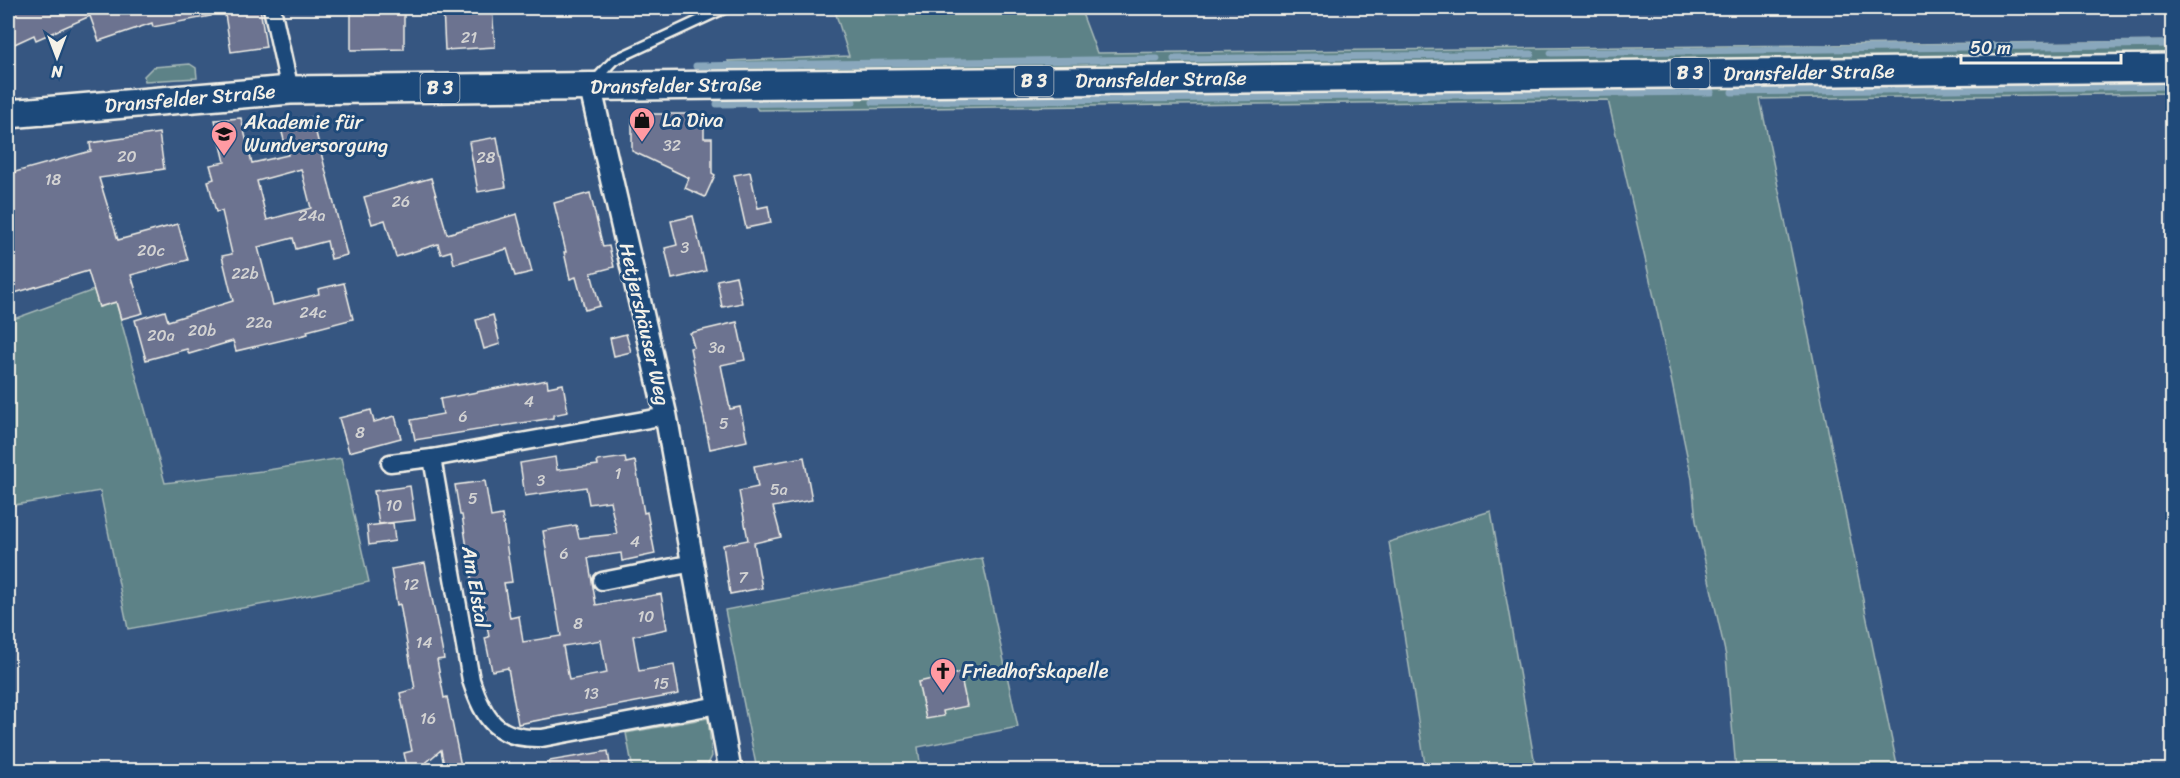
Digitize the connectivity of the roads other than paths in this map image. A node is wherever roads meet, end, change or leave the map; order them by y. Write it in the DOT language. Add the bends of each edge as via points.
graph roads {
  1 [pos="272,8"];
  2 [pos="726,8"];
  3 [pos="2172,68"];
  4 [pos="590,86"];
  5 [pos="290,90"];
  6 [pos="8,114"];
  7 [pos="666,416"];
  8 [pos="432,458"];
  9 [pos="390,464"];
  10 [pos="693,563"];
  11 [pos="602,581"];
  12 [pos="718,705"];
  13 [pos="730,771"];
  1 -- 5 [label="street"];
  2 -- 4 [label="lane" via="614,60"];
  3 -- 4 [label="main road, Dransfelder Straße / B 3"];
  4 -- 5 [label="main road, Dransfelder Straße / B 3"];
  4 -- 7 [label="street, Hetjershäuser Weg"];
  5 -- 6 [label="main road, Dransfelder Straße / B 3"];
  7 -- 8 [label="street"];
  7 -- 10 [label="street, Hetjershäuser Weg"];
  8 -- 9 [label="street"];
  8 -- 12 [label="street, Am Elstal" via="471,680 486,718 499,729 520,737 542,738"];
  10 -- 11 [label="street"];
  10 -- 12 [label="street, Hetjershäuser Weg"];
  12 -- 13 [label="street, Hetjershäuser Weg"];
}
